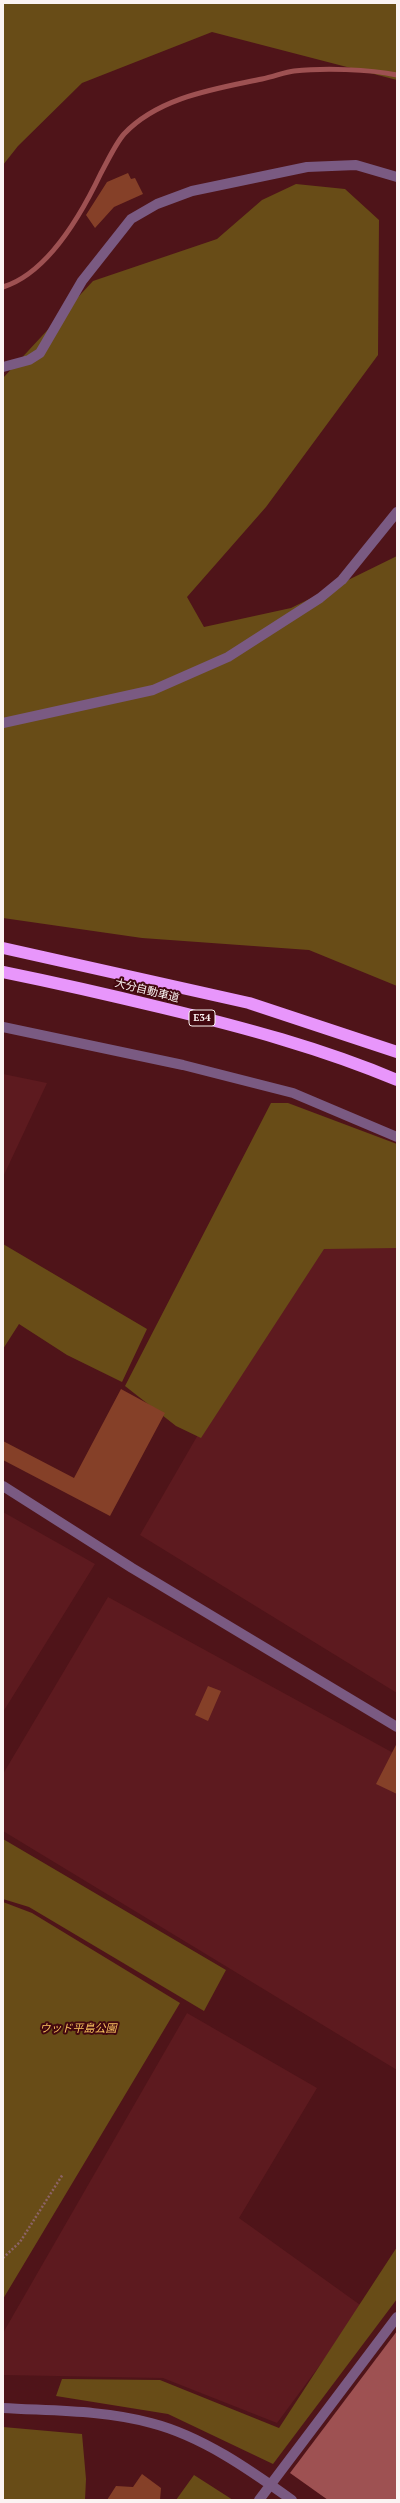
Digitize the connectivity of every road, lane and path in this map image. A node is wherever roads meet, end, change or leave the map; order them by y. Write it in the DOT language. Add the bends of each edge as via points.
graph roads {
  1 [pos="397,177"];
  2 [pos="3,367"];
  3 [pos="397,512"];
  4 [pos="3,723"];
  5 [pos="3,948"];
  6 [pos="3,972"];
  7 [pos="3,1027"];
  8 [pos="397,1052"];
  9 [pos="397,1080"];
  10 [pos="397,1136"];
  11 [pos="3,1486"];
  12 [pos="397,1727"];
  13 [pos="63,2174"];
  14 [pos="3,2258"];
  15 [pos="397,2317"];
  16 [pos="3,2408"];
  17 [pos="270,2484"];
  18 [pos="259,2500"];
  19 [pos="292,2500"];
  1 -- 2 [label="street" via="356,165 307,167 192,191 158,204 131,220 82,281 40,353 28,360"];
  3 -- 4 [label="street" via="342,580 320,598 228,657 153,690"];
  5 -- 8 [label="highway, 大分自動車道 / E34" via="249,1003"];
  6 -- 9 [label="highway, 大分自動車道 / E34" via="242,1027 364,1066"];
  7 -- 10 [label="street" via="183,1065 293,1093"];
  11 -- 12 [label="street" via="132,1568"];
  13 -- 14 [label="path" via="20,2242"];
  15 -- 17 [label="street"];
  16 -- 17 [label="street" via="112,2414 152,2423 188,2436"];
  17 -- 18 [label="street"];
  17 -- 19 [label="street"];
}
